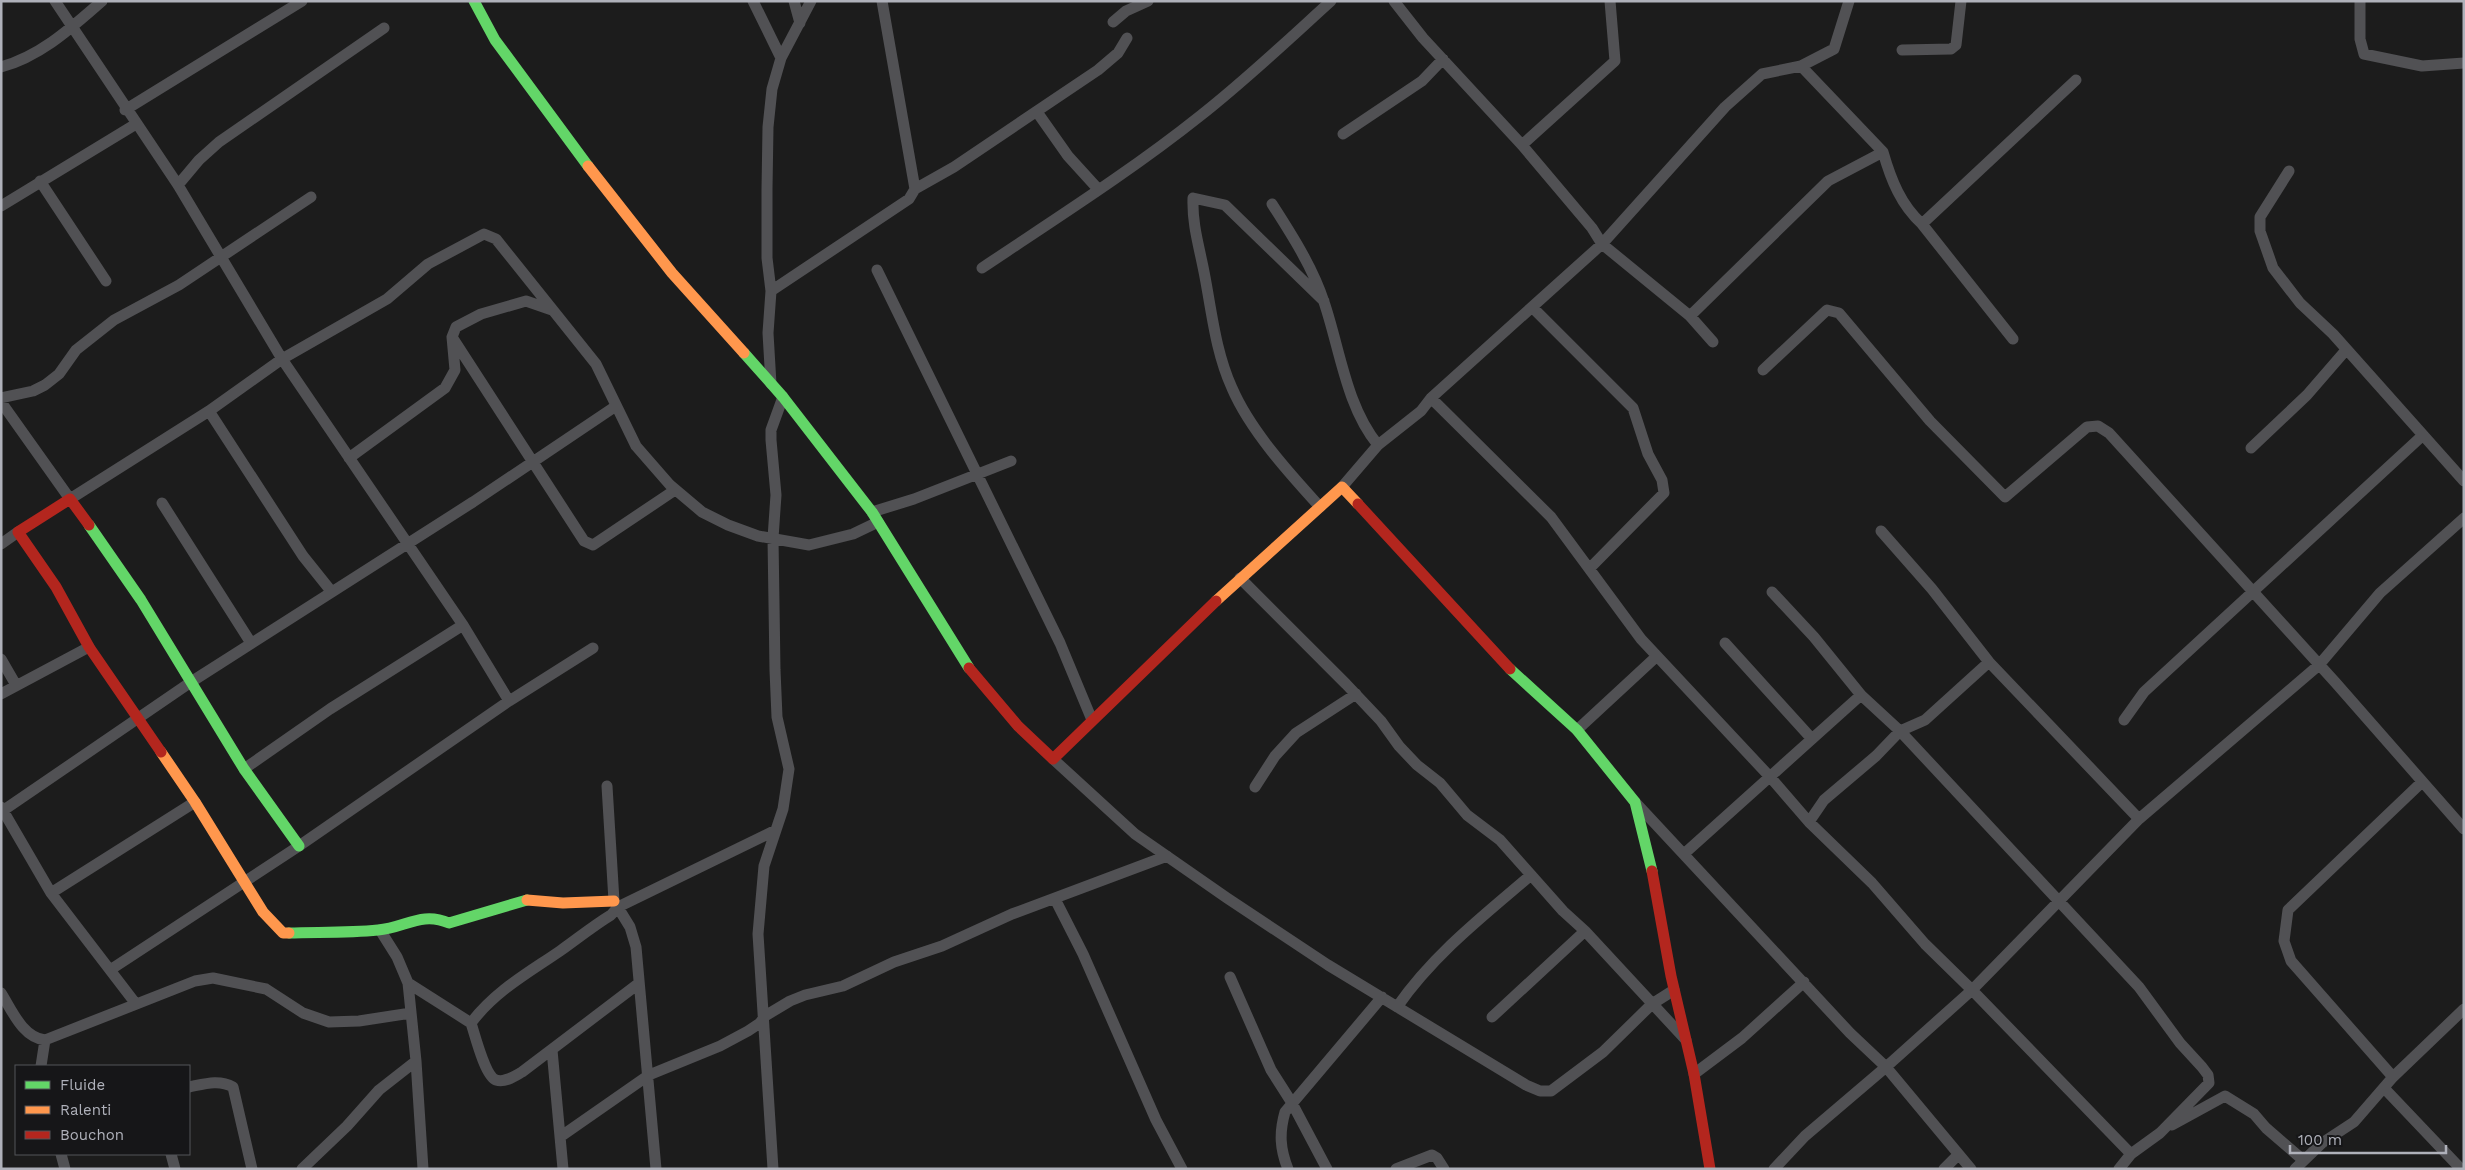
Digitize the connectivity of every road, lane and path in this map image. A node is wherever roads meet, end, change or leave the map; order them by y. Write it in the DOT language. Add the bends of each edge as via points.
graph roads {
  1 [pos="55,1"];
  2 [pos="102,1"];
  3 [pos="302,1"];
  4 [pos="474,1"];
  5 [pos="753,1"];
  6 [pos="794,1"];
  7 [pos="812,1"];
  8 [pos="882,1"];
  9 [pos="1148,1"];
  10 [pos="1331,1"];
  11 [pos="1394,1"];
  12 [pos="1610,1"];
  13 [pos="1849,1"];
  14 [pos="1961,1"];
  15 [pos="2360,1"];
  16 [pos="1113,22"];
  17 [pos="800,23"];
  18 [pos="72,27"];
  19 [pos="384,28"];
  20 [pos="1127,38"];
  21 [pos="1902,50"];
  22 [pos="781,58"];
  23 [pos="1443,59"];
  24 [pos="2464,63"];
  25 [pos="1801,66"];
  26 [pos="1,67"];
  27 [pos="2076,80"];
  28 [pos="125,110"];
  29 [pos="1037,112"];
  30 [pos="136,124"];
  31 [pos="1343,134"];
  32 [pos="1522,145"];
  33 [pos="1883,152"];
  34 [pos="2289,171"];
  35 [pos="40,181"];
  36 [pos="178,185"];
  37 [pos="915,189"];
  38 [pos="1098,189"];
  39 [pos="311,197"];
  40 [pos="1272,204"];
  41 [pos="1,206"];
  42 [pos="1922,224"];
  43 [pos="1602,244"];
  44 [pos="222,256"];
  45 [pos="982,268"];
  46 [pos="876,270"];
  47 [pos="106,281"];
  48 [pos="771,291"];
  49 [pos="1324,301"];
  50 [pos="1532,307"];
  51 [pos="552,310"];
  52 [pos="1690,316"];
  53 [pos="452,337"];
  54 [pos="2013,339"];
  55 [pos="1713,342"];
  56 [pos="2346,350"];
  57 [pos="282,359"];
  58 [pos="1763,370"];
  59 [pos="771,384"];
  60 [pos="783,397"];
  61 [pos="1,398"];
  62 [pos="1431,398"];
  63 [pos="1,402"];
  64 [pos="616,406"];
  65 [pos="209,411"];
  66 [pos="2422,436"];
  67 [pos="1378,444"];
  68 [pos="2251,448"];
  69 [pos="349,458"];
  70 [pos="1011,461"];
  71 [pos="534,462"];
  72 [pos="975,474"];
  73 [pos="2464,481"];
  74 [pos="1342,487"];
  75 [pos="675,490"];
  76 [pos="70,498"];
  77 [pos="162,503"];
  78 [pos="1320,507"];
  79 [pos="875,517"];
  80 [pos="2464,518"];
  81 [pos="1881,531"];
  82 [pos="18,532"];
  83 [pos="773,538"];
  84 [pos="407,543"];
  85 [pos="1,544"];
  86 [pos="1590,568"];
  87 [pos="1240,578"];
  88 [pos="331,591"];
  89 [pos="1772,592"];
  90 [pos="2253,592"];
  91 [pos="463,625"];
  92 [pos="251,643"];
  93 [pos="1725,643"];
  94 [pos="89,648"];
  95 [pos="594,648"];
  96 [pos="1657,656"];
  97 [pos="1,659"];
  98 [pos="1989,662"];
  99 [pos="2319,665"];
  100 [pos="191,682"];
  101 [pos="16,685"];
  102 [pos="1,694"];
  103 [pos="1356,694"];
  104 [pos="1861,695"];
  105 [pos="509,701"];
  106 [pos="139,718"];
  107 [pos="1092,720"];
  108 [pos="2124,720"];
  109 [pos="1577,730"];
  110 [pos="1900,732"];
  111 [pos="1812,739"];
  112 [pos="1053,759"];
  113 [pos="244,769"];
  114 [pos="1771,778"];
  115 [pos="2422,782"];
  116 [pos="606,786"];
  117 [pos="1255,787"];
  118 [pos="195,802"];
  119 [pos="1635,802"];
  120 [pos="2,810"];
  121 [pos="2139,819"];
  122 [pos="1809,822"];
  123 [pos="2464,829"];
  124 [pos="776,830"];
  125 [pos="299,846"];
  126 [pos="1685,854"];
  127 [pos="1167,856"];
  128 [pos="1531,875"];
  129 [pos="245,882"];
  130 [pos="51,892"];
  131 [pos="1055,899"];
  132 [pos="2059,902"];
  133 [pos="616,904"];
  134 [pos="380,930"];
  135 [pos="1585,931"];
  136 [pos="110,970"];
  137 [pos="1230,977"];
  138 [pos="1804,982"];
  139 [pos="408,984"];
  140 [pos="638,984"];
  141 [pos="1674,990"];
  142 [pos="1972,990"];
  143 [pos="1,993"];
  144 [pos="1382,997"];
  145 [pos="136,1004"];
  146 [pos="1652,1004"];
  147 [pos="1397,1007"];
  148 [pos="2464,1009"];
  149 [pos="411,1013"];
  150 [pos="764,1016"];
  151 [pos="1492,1018"];
  152 [pos="471,1024"];
  153 [pos="45,1040"];
  154 [pos="1686,1040"];
  155 [pos="552,1050"];
  156 [pos="416,1061"];
  157 [pos="41,1065"];
  158 [pos="1886,1067"];
  159 [pos="1694,1074"];
  160 [pos="649,1075"];
  161 [pos="2393,1077"];
  162 [pos="190,1087"];
  163 [pos="2384,1088"];
  164 [pos="1292,1103"];
  165 [pos="2160,1132"];
  166 [pos="560,1137"];
  167 [pos="2131,1154"];
  168 [pos="61,1155"];
  169 [pos="171,1155"];
  170 [pos="1958,1155"];
  171 [pos="2299,1164"];
  172 [pos="65,1169"];
  173 [pos="175,1169"];
  174 [pos="252,1169"];
  175 [pos="302,1169"];
  176 [pos="423,1169"];
  177 [pos="563,1169"];
  178 [pos="656,1169"];
  179 [pos="773,1169"];
  180 [pos="1182,1169"];
  181 [pos="1288,1169"];
  182 [pos="1327,1169"];
  183 [pos="1396,1169"];
  184 [pos="1444,1169"];
  185 [pos="1710,1169"];
  186 [pos="1774,1169"];
  187 [pos="1944,1169"];
  188 [pos="1971,1169"];
  189 [pos="2120,1169"];
  190 [pos="2461,1169"];
  1 -- 18 [label="street"];
  2 -- 18 [label="street"];
  3 -- 28 [label="street"];
  4 -- 59 [label="street" via="495,40 552,120 672,273"];
  5 -- 22 [label="street"];
  6 -- 17 [label="street"];
  7 -- 17 [label="street"];
  8 -- 37 [label="street"];
  9 -- 16 [label="street" via="1126,11"];
  10 -- 38 [label="street" via="1199,118"];
  11 -- 23 [label="street"];
  12 -- 32 [label="street" via="1615,61"];
  13 -- 25 [label="street" via="1834,49"];
  14 -- 21 [label="street" via="1956,45 1951,48"];
  15 -- 24 [label="street" via="2360,39 2364,54 2422,66"];
  17 -- 22 [label="street"];
  18 -- 26 [label="street" via="35,54"];
  18 -- 28 [label="street"];
  19 -- 36 [label="street" via="219,142"];
  20 -- 29 [label="street" via="1118,53 1098,70"];
  22 -- 48 [label="street" via="772,89 768,127 767,258"];
  23 -- 31 [label="street" via="1422,81"];
  23 -- 32 [label="street"];
  25 -- 33 [label="street"];
  25 -- 43 [label="street" via="1762,74 1725,107"];
  27 -- 42 [label="street"];
  28 -- 30 [label="street"];
  29 -- 37 [label="street"];
  29 -- 38 [label="street" via="1068,156"];
  30 -- 35 [label="street"];
  30 -- 36 [label="street"];
  32 -- 43 [label="street"];
  33 -- 42 [label="street" via="1891,180 1910,213"];
  33 -- 52 [label="street" via="1828,181"];
  34 -- 56 [label="street" via="2260,217 2264,247 2273,268 2300,303"];
  35 -- 41 [label="street"];
  35 -- 47 [label="street"];
  36 -- 44 [label="street"];
  37 -- 48 [label="street" via="909,199"];
  38 -- 45 [label="street"];
  39 -- 44 [label="street"];
  40 -- 49 [label="street" via="1297,244"];
  42 -- 54 [label="street"];
  43 -- 50 [label="street"];
  43 -- 52 [label="street"];
  44 -- 57 [label="street"];
  44 -- 61 [label="street" via="179,285 114,320 76,350 59,374 45,385 33,392"];
  46 -- 72 [label="street"];
  48 -- 59 [label="street" via="768,333"];
  49 -- 67 [label="street" via="1363,424"];
  49 -- 78 [label="street" via="1225,205 1193,198 1194,232 1219,350 1231,387 1244,412"];
  50 -- 62 [label="street"];
  50 -- 86 [label="street" via="1633,408 1648,454 1662,480 1664,493"];
  51 -- 53 [label="street" via="526,301 481,314 456,327"];
  51 -- 57 [label="street" via="496,239 484,234 428,264 387,299"];
  51 -- 64 [label="street" via="596,364"];
  52 -- 55 [label="street"];
  53 -- 69 [label="street" via="455,370 445,388"];
  53 -- 71 [label="street"];
  56 -- 66 [label="street"];
  56 -- 68 [label="street" via="2307,395"];
  57 -- 65 [label="street"];
  57 -- 69 [label="street"];
  58 -- 90 [label="street" via="1827,310 1839,313 1930,421 2006,497 2088,427 2098,426 2109,433"];
  59 -- 60 [label="street"];
  60 -- 79 [label="street"];
  60 -- 83 [label="street" via="771,430 776,495"];
  62 -- 67 [label="street" via="1415,416"];
  62 -- 86 [label="street" via="1551,516"];
  63 -- 76 [label="street"];
  64 -- 71 [label="street"];
  64 -- 75 [label="street" via="636,446"];
  65 -- 76 [label="street"];
  65 -- 88 [label="street" via="303,556"];
  66 -- 73 [label="street"];
  66 -- 90 [label="street"];
  67 -- 74 [label="street"];
  69 -- 84 [label="street"];
  70 -- 72 [label="street"];
  71 -- 75 [label="street" via="584,541 593,545"];
  71 -- 84 [label="street"];
  72 -- 79 [label="street"];
  72 -- 107 [label="street" via="1060,643"];
  74 -- 78 [label="street"];
  74 -- 109 [label="street" via="1501,660"];
  75 -- 83 [label="street" via="702,512 728,525"];
  76 -- 82 [label="street"];
  76 -- 100 [label="street" via="141,600"];
  77 -- 92 [label="street"];
  78 -- 87 [label="street"];
  79 -- 83 [label="street" via="853,534 809,544"];
  79 -- 112 [label="street" via="965,663 1018,726"];
  80 -- 99 [label="street" via="2380,593"];
  81 -- 98 [label="street"];
  82 -- 85 [label="street"];
  82 -- 94 [label="street" via="56,587"];
  83 -- 124 [label="street" via="778,717 789,769"];
  84 -- 88 [label="street"];
  84 -- 91 [label="street"];
  86 -- 96 [label="street"];
  87 -- 103 [label="street"];
  87 -- 107 [label="street"];
  88 -- 92 [label="street"];
  89 -- 104 [label="street"];
  90 -- 99 [label="street"];
  90 -- 108 [label="street" via="2144,692"];
  91 -- 105 [label="street"];
  91 -- 113 [label="street" via="330,709"];
  92 -- 100 [label="street"];
  93 -- 111 [label="street"];
  94 -- 101 [label="street"];
  94 -- 106 [label="street"];
  95 -- 105 [label="street"];
  96 -- 109 [label="street"];
  96 -- 114 [label="street"];
  97 -- 101 [label="street"];
  98 -- 110 [label="street" via="1925,720"];
  98 -- 121 [label="street"];
  99 -- 115 [label="street"];
  99 -- 121 [label="street"];
  100 -- 106 [label="street"];
  100 -- 113 [label="street"];
  101 -- 102 [label="street"];
  103 -- 117 [label="street" via="1296,733 1275,756"];
  103 -- 128 [label="street" via="1405,752 1440,783 1467,815 1500,840"];
  104 -- 110 [label="street"];
  104 -- 111 [label="street"];
  105 -- 125 [label="street"];
  106 -- 118 [label="street"];
  106 -- 120 [label="street"];
  107 -- 112 [label="street"];
  109 -- 119 [label="street"];
  110 -- 122 [label="street" via="1824,800"];
  110 -- 132 [label="street"];
  111 -- 114 [label="street"];
  112 -- 127 [label="street" via="1135,834"];
  113 -- 125 [label="street"];
  114 -- 122 [label="street"];
  114 -- 126 [label="street"];
  115 -- 123 [label="street"];
  115 -- 161 [label="street" via="2288,910 2284,941 2291,961"];
  116 -- 133 [label="street"];
  118 -- 129 [label="street"];
  118 -- 130 [label="street"];
  119 -- 126 [label="street"];
  119 -- 141 [label="street" via="1655,883"];
  120 -- 130 [label="street"];
  121 -- 132 [label="street"];
  122 -- 142 [label="street" via="1872,883 1925,944"];
  124 -- 133 [label="street"];
  124 -- 150 [label="street" via="764,866 760,897 758,934"];
  125 -- 129 [label="street"];
  126 -- 138 [label="street"];
  127 -- 131 [label="street"];
  127 -- 144 [label="street" via="1328,965"];
  128 -- 135 [label="street"];
  128 -- 147 [label="street" via="1441,952"];
  129 -- 134 [label="street" via="264,912 284,933"];
  129 -- 136 [label="street"];
  130 -- 136 [label="street"];
  131 -- 150 [label="street" via="1012,914 942,946 894,962 843,986 790,1000"];
  131 -- 180 [label="street" via="1083,954 1156,1120"];
  132 -- 142 [label="street"];
  132 -- 165 [label="street" via="2139,987 2208,1075 2209,1083"];
  133 -- 134 [label="street" via="530,899 460,921 449,923 438,918 424,918"];
  133 -- 140 [label="street" via="630,927 636,947"];
  133 -- 152 [label="street" via="611,915 496,996"];
  134 -- 139 [label="street" via="397,957"];
  135 -- 146 [label="street"];
  135 -- 151 [label="street"];
  136 -- 145 [label="street"];
  137 -- 164 [label="street" via="1271,1070"];
  138 -- 158 [label="street"];
  138 -- 159 [label="street" via="1742,1038"];
  139 -- 149 [label="street"];
  139 -- 152 [label="street"];
  140 -- 155 [label="street"];
  140 -- 160 [label="street"];
  141 -- 146 [label="street"];
  141 -- 154 [label="street"];
  142 -- 158 [label="street"];
  142 -- 167 [label="street"];
  143 -- 153 [label="street" via="22,1028 36,1039"];
  144 -- 147 [label="street"];
  144 -- 164 [label="street"];
  145 -- 149 [label="street" via="195,981 213,978 266,989 303,1012 329,1022"];
  145 -- 153 [label="street"];
  146 -- 147 [label="street" via="1603,1052 1551,1090 1545,1091 1526,1085"];
  146 -- 154 [label="street"];
  148 -- 161 [label="street"];
  149 -- 156 [label="street"];
  150 -- 160 [label="street" via="760,1023 720,1046"];
  150 -- 179 [label="street"];
  152 -- 155 [label="street" via="490,1075 497,1080 507,1080 522,1072"];
  153 -- 157 [label="street"];
  154 -- 159 [label="street"];
  155 -- 166 [label="street"];
  156 -- 175 [label="street" via="379,1090"];
  156 -- 176 [label="street"];
  158 -- 170 [label="street"];
  158 -- 186 [label="street" via="1805,1136"];
  159 -- 185 [label="street"];
  160 -- 166 [label="street"];
  160 -- 178 [label="street"];
  161 -- 163 [label="street"];
  162 -- 174 [label="street" via="225,1082 233,1087"];
  163 -- 171 [label="street" via="2354,1122 2322,1143"];
  163 -- 190 [label="street"];
  164 -- 181 [label="street" via="1285,1112 1280,1129 1282,1152"];
  164 -- 182 [label="street"];
  165 -- 167 [label="street"];
  165 -- 171 [label="street" via="2225,1096 2254,1114"];
  166 -- 177 [label="street"];
  167 -- 189 [label="street"];
  168 -- 172 [label="street"];
  169 -- 173 [label="street"];
  170 -- 187 [label="street"];
  170 -- 188 [label="street"];
  183 -- 184 [label="street" via="1432,1155"];
}
